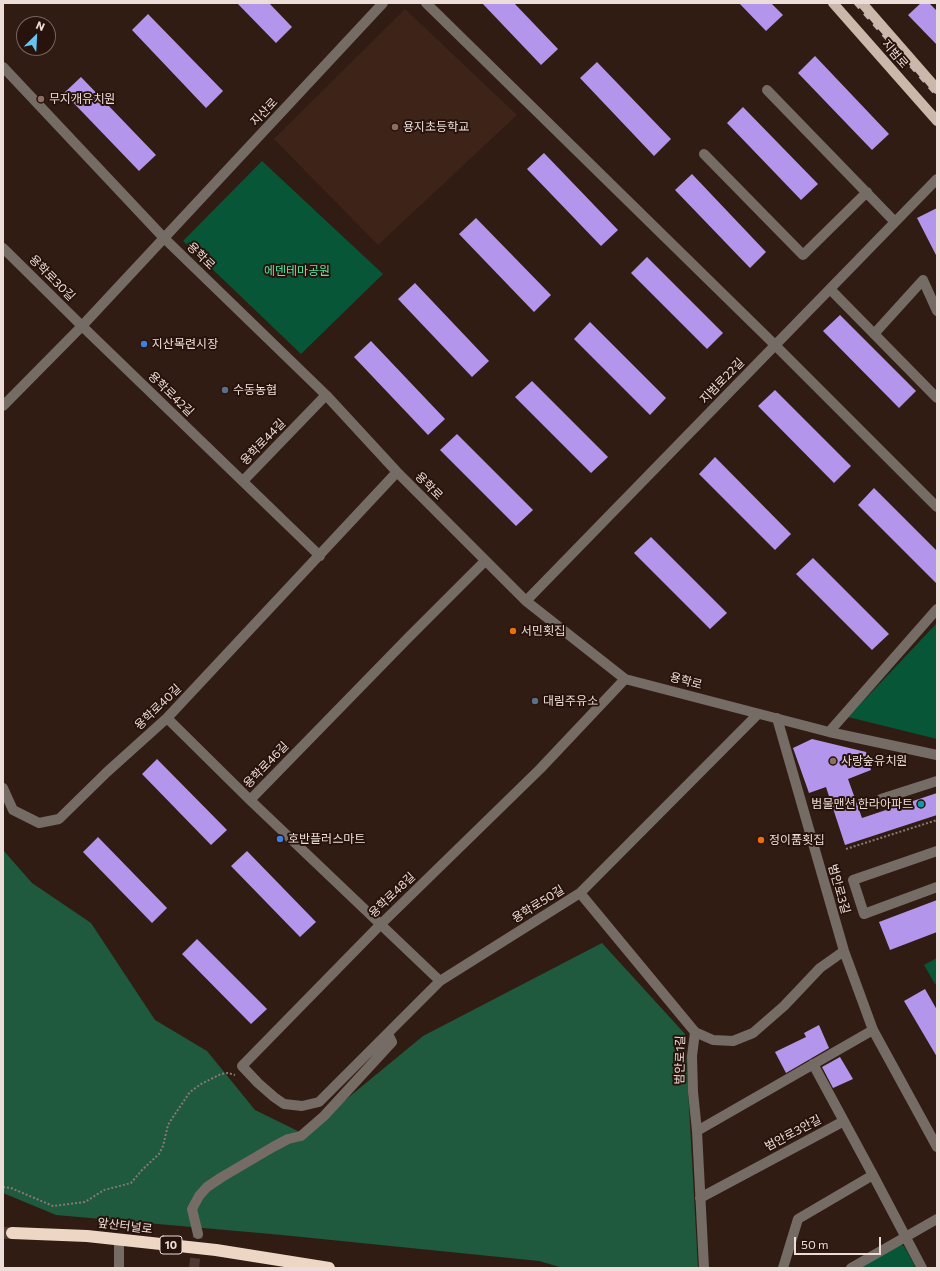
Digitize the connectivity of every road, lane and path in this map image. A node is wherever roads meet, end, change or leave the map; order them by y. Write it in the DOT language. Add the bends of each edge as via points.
graph roads {
  1 [pos="383,3"];
  2 [pos="426,3"];
  3 [pos="833,3"];
  4 [pos="862,3"];
  5 [pos="5,73"];
  6 [pos="937,89"];
  7 [pos="767,90"];
  8 [pos="937,122"];
  9 [pos="704,154"];
  10 [pos="937,179"];
  11 [pos="867,192"];
  12 [pos="895,222"];
  13 [pos="164,238"];
  14 [pos="3,248"];
  15 [pos="830,289"];
  16 [pos="937,311"];
  17 [pos="82,326"];
  18 [pos="874,334"];
  19 [pos="775,345"];
  20 [pos="326,395"];
  21 [pos="937,398"];
  22 [pos="3,406"];
  23 [pos="397,472"];
  24 [pos="243,481"];
  25 [pos="937,507"];
  26 [pos="320,556"];
  27 [pos="485,561"];
  28 [pos="526,601"];
  29 [pos="937,609"];
  30 [pos="625,679"];
  31 [pos="758,714"];
  32 [pos="167,718"];
  33 [pos="777,718"];
  34 [pos="829,732"];
  35 [pos="937,755"];
  36 [pos="937,781"];
  37 [pos="3,788"];
  38 [pos="881,799"];
  39 [pos="250,800"];
  40 [pos="937,820"];
  41 [pos="846,849"];
  42 [pos="937,851"];
  43 [pos="937,887"];
  44 [pos="580,893"];
  45 [pos="380,925"];
  46 [pos="844,951"];
  47 [pos="440,981"];
  48 [pos="873,1030"];
  49 [pos="695,1032"];
  50 [pos="388,1034"];
  51 [pos="813,1064"];
  52 [pos="240,1078"];
  53 [pos="319,1102"];
  54 [pos="844,1120"];
  55 [pos="697,1131"];
  56 [pos="937,1147"];
  57 [pos="873,1175"];
  58 [pos="3,1187"];
  59 [pos="700,1198"];
  60 [pos="937,1219"];
  61 [pos="12,1233"];
  62 [pos="198,1234"];
  63 [pos="906,1237"];
  64 [pos="119,1240"];
  65 [pos="119,1268"];
  66 [pos="328,1268"];
  67 [pos="704,1268"];
  68 [pos="783,1268"];
  69 [pos="851,1268"];
  70 [pos="922,1268"];
  1 -- 13 [label="street, 지산로"];
  2 -- 19 [label="street"];
  3 -- 8 [label="main road, 지범로"];
  4 -- 6 [label="main road"];
  5 -- 13 [label="street, 용학로"];
  7 -- 11 [label="street"];
  9 -- 11 [label="street" via="803,255"];
  10 -- 12 [label="street, 지범로22길"];
  11 -- 12 [label="street"];
  12 -- 15 [label="street, 지범로22길"];
  13 -- 17 [label="street"];
  13 -- 20 [label="street, 용학로"];
  14 -- 17 [label="street, 용학로30길"];
  15 -- 18 [label="street"];
  15 -- 19 [label="street, 지범로22길"];
  16 -- 18 [label="street" via="923,280"];
  17 -- 22 [label="street"];
  17 -- 24 [label="street, 용학로42길"];
  18 -- 21 [label="street"];
  19 -- 25 [label="street"];
  19 -- 28 [label="street, 지범로22길"];
  20 -- 23 [label="street, 용학로"];
  20 -- 24 [label="street, 용학로44길"];
  23 -- 26 [label="street, 용학로40길"];
  23 -- 27 [label="street, 용학로"];
  24 -- 26 [label="street, 용학로44길"];
  26 -- 32 [label="street, 용학로40길"];
  27 -- 28 [label="street, 용학로"];
  27 -- 39 [label="street, 용학로46길"];
  28 -- 30 [label="street, 용학로"];
  29 -- 34 [label="street"];
  30 -- 31 [label="street, 용학로"];
  30 -- 45 [label="street, 용학로48길" via="540,770"];
  31 -- 33 [label="street, 용학로"];
  31 -- 44 [label="street, 용학로50길"];
  32 -- 37 [label="street, 용학로40길" via="59,819 39,823 13,810"];
  32 -- 39 [label="street"];
  33 -- 34 [label="street, 용학로"];
  33 -- 46 [label="street, 범안로3길"];
  34 -- 35 [label="street, 용학로"];
  36 -- 38 [label="street"];
  39 -- 45 [label="street, 용학로46길"];
  40 -- 41 [label="path"];
  42 -- 43 [label="street" via="853,880 864,914"];
  44 -- 47 [label="street, 용학로50길"];
  44 -- 49 [label="street, 범안로1길"];
  45 -- 47 [label="street, 용학로46길"];
  45 -- 53 [label="street, 용학로48길" via="242,1066 284,1104 302,1106"];
  46 -- 48 [label="street, 범안로3길"];
  46 -- 49 [label="street" via="820,968 753,1034 734,1041 713,1040"];
  47 -- 50 [label="street, 용학로50길"];
  48 -- 51 [label="street"];
  48 -- 56 [label="street, 범안로3길"];
  49 -- 55 [label="street, 범안로1길" via="692,1056"];
  50 -- 53 [label="street, 용학로50길"];
  50 -- 62 [label="street" via="392,1042 326,1114 301,1136 273,1146 207,1187 192,1209"];
  51 -- 54 [label="street"];
  51 -- 55 [label="street"];
  52 -- 58 [label="path" via="232,1073 221,1074 190,1092 172,1117 159,1154 131,1183 104,1190 85,1202 53,1206"];
  54 -- 57 [label="street"];
  54 -- 59 [label="street, 범안로3안길"];
  55 -- 59 [label="street, 범안로1길"];
  57 -- 63 [label="street"];
  57 -- 68 [label="street" via="798,1219"];
  59 -- 67 [label="street, 범안로1길"];
  60 -- 63 [label="street"];
  61 -- 64 [label="highway, 앞산터널로 / 10"];
  63 -- 69 [label="street"];
  63 -- 70 [label="street"];
  64 -- 65 [label="street"];
  64 -- 66 [label="highway, 앞산터널로 / 10" via="216,1250"];
}
